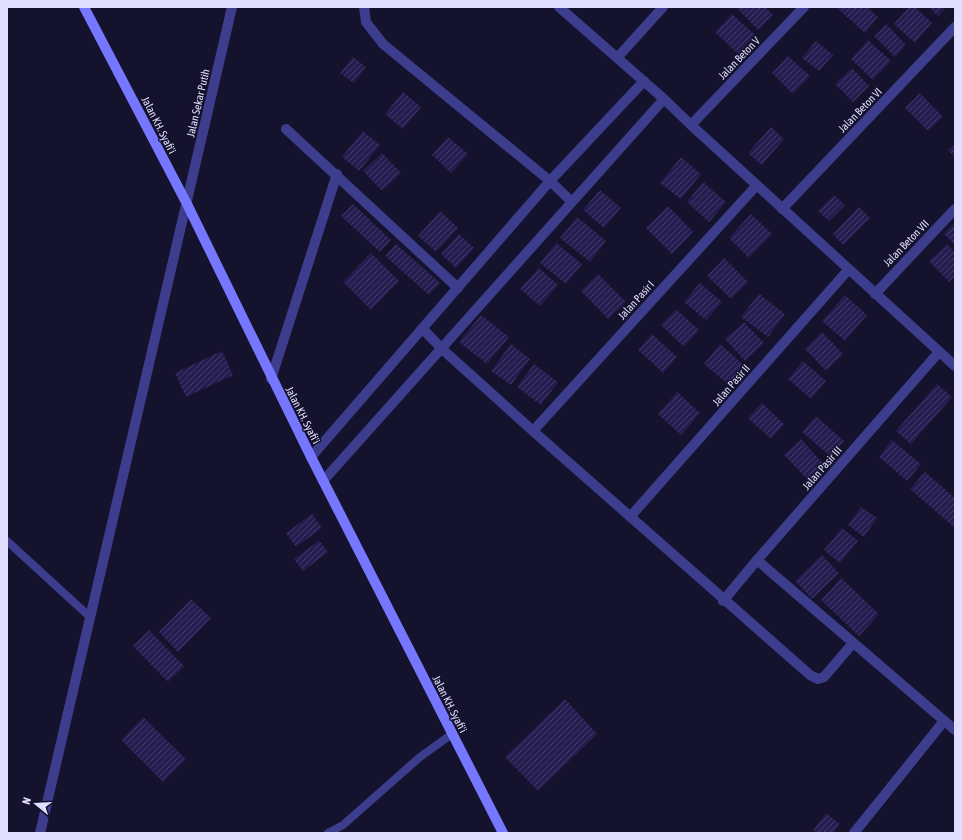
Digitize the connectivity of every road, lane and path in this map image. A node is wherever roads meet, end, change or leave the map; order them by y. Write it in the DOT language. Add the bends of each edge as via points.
graph roads {
  1 [pos="84,7"];
  2 [pos="232,7"];
  3 [pos="364,7"];
  4 [pos="559,7"];
  5 [pos="663,7"];
  6 [pos="804,7"];
  7 [pos="955,27"];
  8 [pos="617,58"];
  9 [pos="644,81"];
  10 [pos="664,99"];
  11 [pos="691,125"];
  12 [pos="286,129"];
  13 [pos="337,174"];
  14 [pos="550,181"];
  15 [pos="757,185"];
  16 [pos="572,202"];
  17 [pos="187,204"];
  18 [pos="782,209"];
  19 [pos="955,209"];
  20 [pos="849,269"];
  21 [pos="458,288"];
  22 [pos="875,294"];
  23 [pos="423,329"];
  24 [pos="441,348"];
  25 [pos="939,352"];
  26 [pos="954,363"];
  27 [pos="271,379"];
  28 [pos="533,431"];
  29 [pos="311,457"];
  30 [pos="323,481"];
  31 [pos="630,517"];
  32 [pos="7,541"];
  33 [pos="757,560"];
  34 [pos="724,600"];
  35 [pos="90,617"];
  36 [pos="853,643"];
  37 [pos="944,721"];
  38 [pos="955,730"];
  39 [pos="452,734"];
  40 [pos="40,833"];
  41 [pos="328,833"];
  42 [pos="503,833"];
  43 [pos="854,833"];
  1 -- 17 [label="main road, Jalan KH. Syafi'i"];
  2 -- 17 [label="street, Jalan Sekar Putih"];
  3 -- 14 [label="street" via="366,22 383,44"];
  4 -- 8 [label="street"];
  5 -- 8 [label="street"];
  6 -- 11 [label="street, Jalan Beton V"];
  7 -- 18 [label="street, Jalan Beton VI"];
  8 -- 9 [label="street"];
  9 -- 10 [label="street"];
  9 -- 14 [label="street"];
  10 -- 11 [label="street"];
  10 -- 16 [label="street"];
  11 -- 15 [label="street"];
  12 -- 13 [label="street"];
  13 -- 21 [label="street"];
  13 -- 27 [label="street"];
  14 -- 16 [label="street"];
  14 -- 21 [label="street"];
  15 -- 18 [label="street"];
  15 -- 28 [label="street, Jalan Pasir I"];
  16 -- 24 [label="street"];
  17 -- 27 [label="main road, Jalan KH. Syafi'i"];
  17 -- 35 [label="street, Jalan Sekar Putih"];
  18 -- 20 [label="street"];
  19 -- 22 [label="street, Jalan Beton VII"];
  20 -- 22 [label="street"];
  20 -- 31 [label="street, Jalan Pasir II"];
  21 -- 23 [label="street"];
  22 -- 25 [label="street"];
  23 -- 24 [label="street"];
  23 -- 29 [label="street"];
  24 -- 28 [label="street"];
  24 -- 30 [label="street"];
  25 -- 26 [label="street"];
  25 -- 33 [label="street, Jalan Pasir III"];
  27 -- 29 [label="main road, Jalan KH. Syafi'i"];
  28 -- 31 [label="street"];
  29 -- 30 [label="main road, Jalan KH. Syafi'i"];
  30 -- 39 [label="main road, Jalan KH. Syafi'i"];
  31 -- 34 [label="street"];
  32 -- 35 [label="lane"];
  33 -- 34 [label="street, Jalan Pasir III"];
  33 -- 36 [label="street"];
  34 -- 36 [label="street" via="810,675 818,679 824,677"];
  35 -- 40 [label="street, Jalan Sekar Putih"];
  36 -- 37 [label="street"];
  37 -- 38 [label="street"];
  37 -- 43 [label="street"];
  39 -- 41 [label="lane" via="420,757 343,824"];
  39 -- 42 [label="main road, Jalan KH. Syafi'i"];
}
